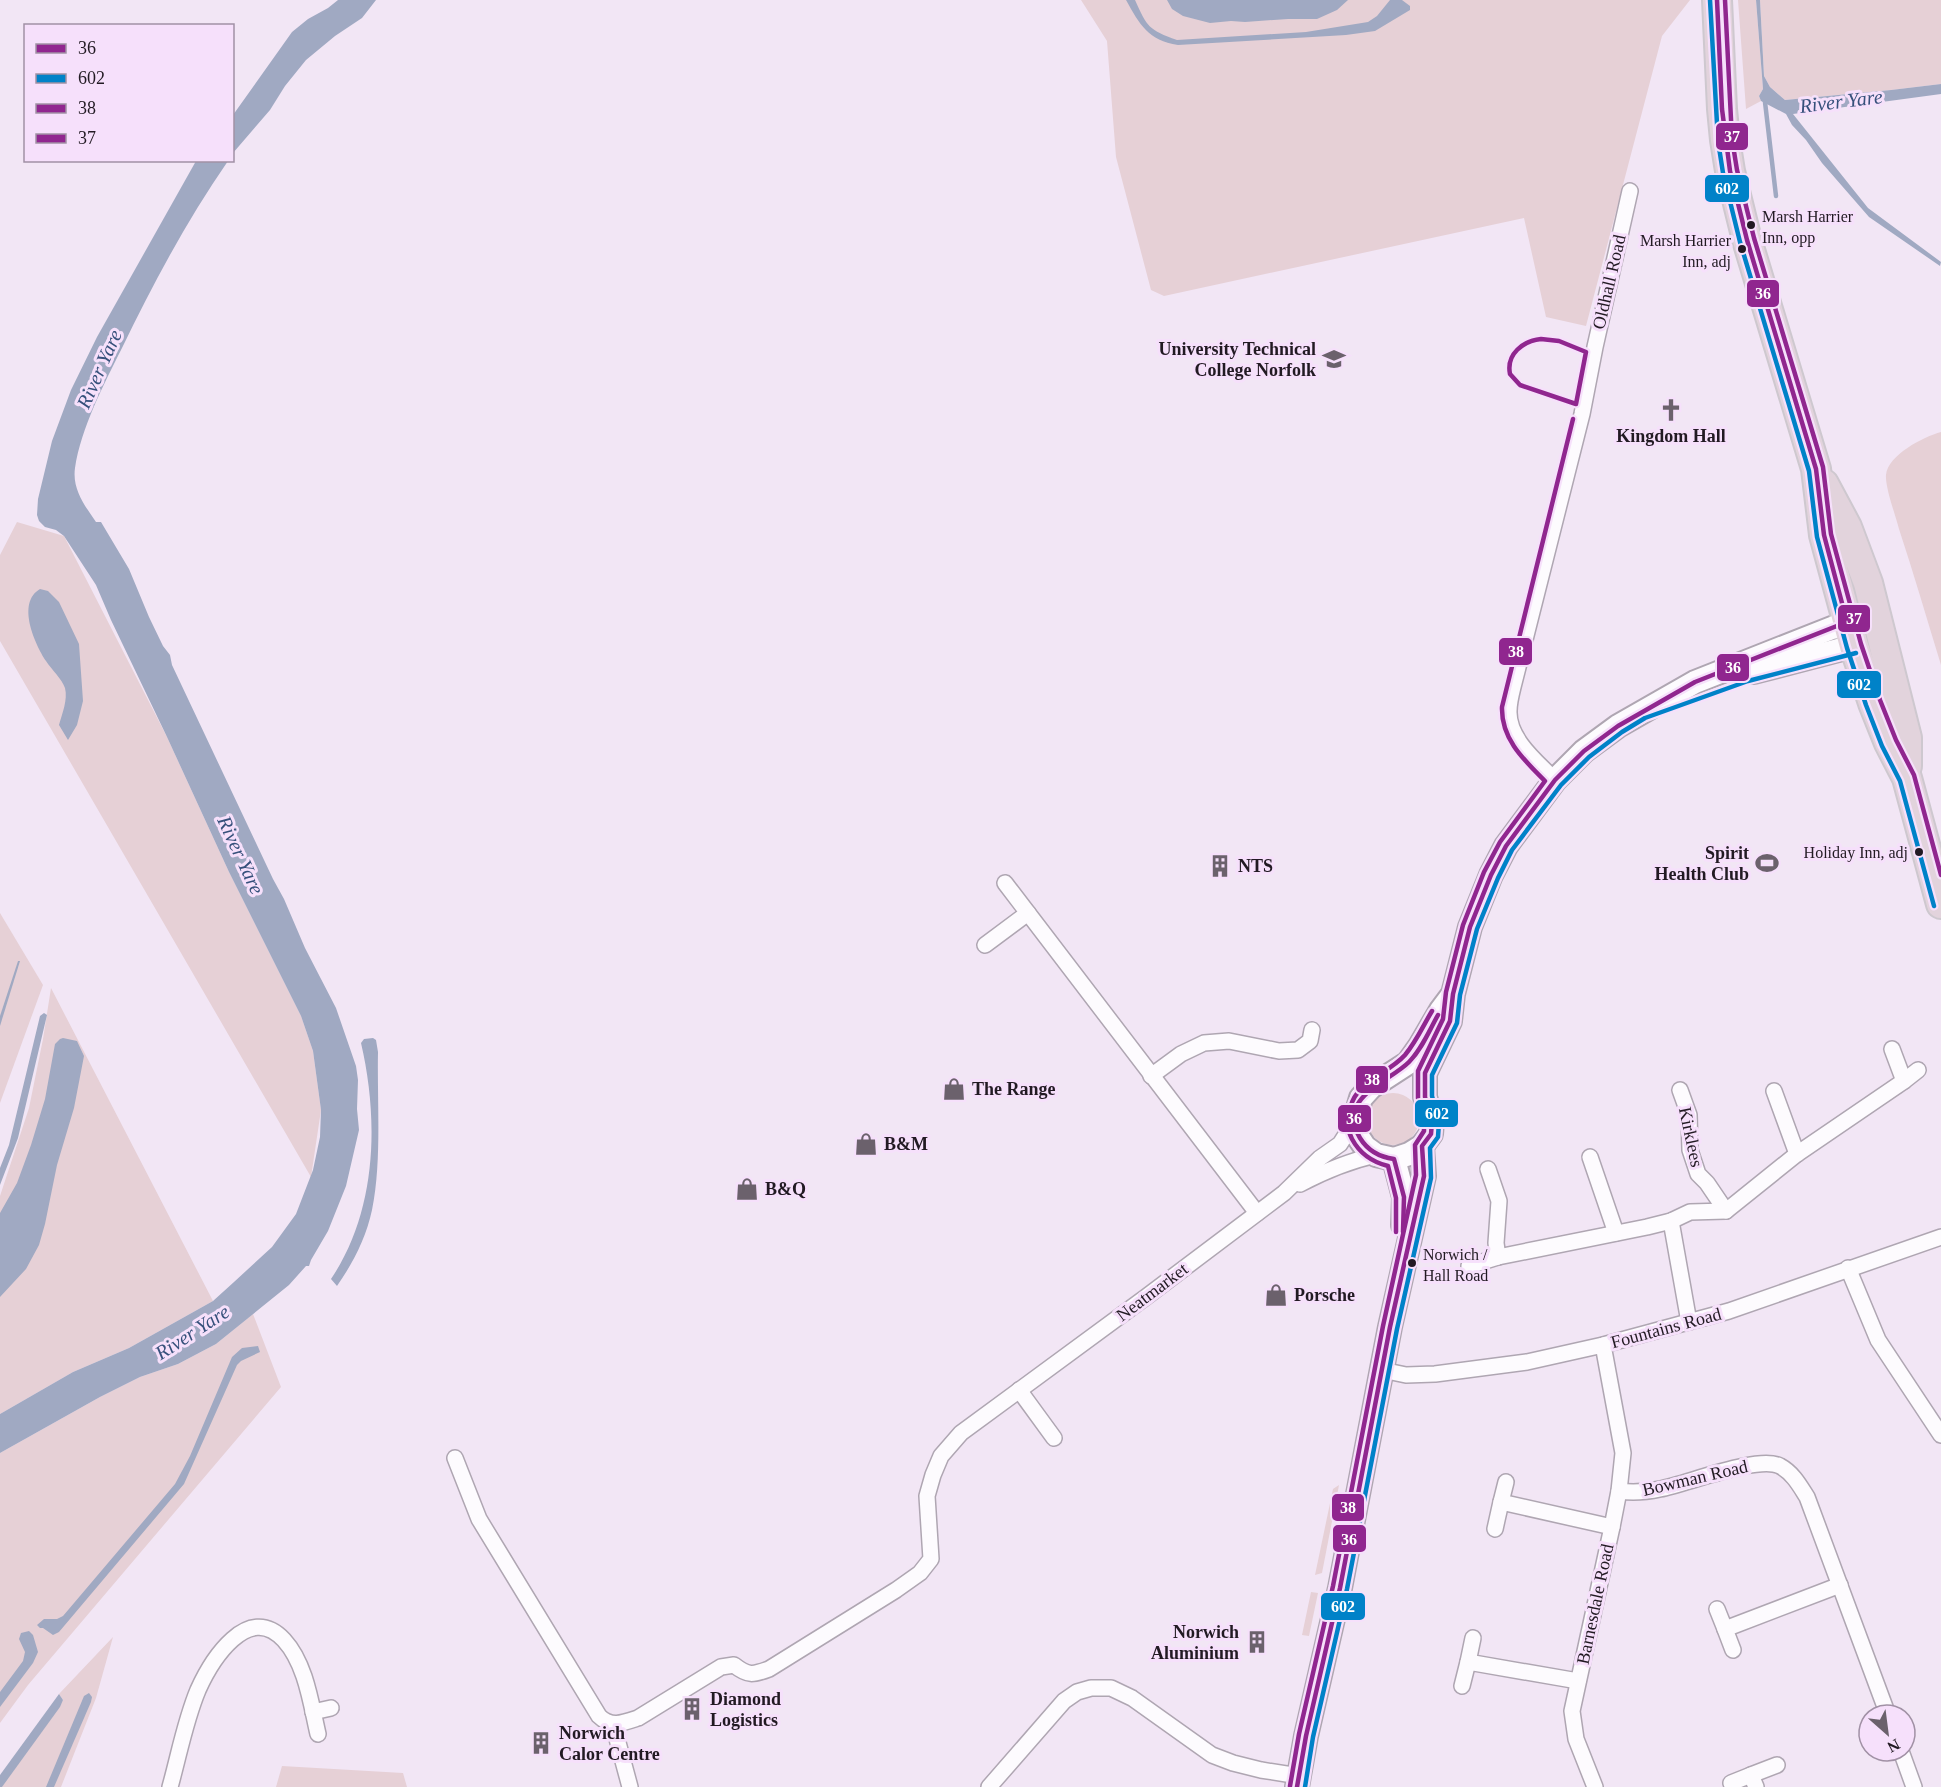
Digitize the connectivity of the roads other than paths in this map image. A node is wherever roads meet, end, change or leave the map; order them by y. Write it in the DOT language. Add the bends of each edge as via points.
graph roads {
  1 [pos="1717,0"];
  2 [pos="1630,191"];
  3 [pos="1816,469"];
  4 [pos="1862,632"];
  5 [pos="1555,780"];
  6 [pos="1005,883"];
  7 [pos="1941,904"];
  8 [pos="1028,913"];
  9 [pos="985,945"];
  10 [pos="1453,994"];
  11 [pos="1312,1030"];
  12 [pos="1892,1049"];
  13 [pos="1918,1070"];
  14 [pos="1151,1076"];
  15 [pos="1382,1081"];
  16 [pos="1904,1081"];
  17 [pos="1680,1090"];
  18 [pos="1774,1092"];
  19 [pos="1425,1097"];
  20 [pos="1354,1122"];
  21 [pos="1422,1146"];
  22 [pos="1797,1154"];
  23 [pos="1385,1157"];
  24 [pos="1590,1157"];
  25 [pos="1488,1169"];
  26 [pos="1284,1193"];
  27 [pos="1726,1211"];
  28 [pos="1257,1213"];
  29 [pos="1671,1221"];
  30 [pos="1616,1233"];
  31 [pos="1941,1237"];
  32 [pos="1498,1257"];
  33 [pos="1469,1266"];
  34 [pos="1848,1268"];
  35 [pos="1402,1271"];
  36 [pos="1689,1322"];
  37 [pos="1603,1345"];
  38 [pos="1382,1370"];
  39 [pos="1019,1390"];
  40 [pos="1941,1435"];
  41 [pos="1054,1438"];
  42 [pos="455,1458"];
  43 [pos="1506,1482"];
  44 [pos="1619,1491"];
  45 [pos="1501,1502"];
  46 [pos="1612,1527"];
  47 [pos="1495,1529"];
  48 [pos="1840,1585"];
  49 [pos="1717,1609"];
  50 [pos="1725,1629"];
  51 [pos="1473,1638"];
  52 [pos="1733,1650"];
  53 [pos="1468,1662"];
  54 [pos="1578,1681"];
  55 [pos="1462,1686"];
  56 [pos="1884,1703"];
  57 [pos="332,1708"];
  58 [pos="313,1712"];
  59 [pos="613,1724"];
  60 [pos="318,1734"];
  61 [pos="1905,1763"];
  62 [pos="1777,1765"];
  63 [pos="1298,1781"];
  64 [pos="1754,1781"];
  65 [pos="1731,1783"];
  66 [pos="170,1787"];
  67 [pos="630,1787"];
  68 [pos="989,1787"];
  69 [pos="1595,1787"];
  70 [pos="1914,1787"];
  1 -- 3 [label="highway" via="1722,109 1730,171"];
  2 -- 5 [label="street, Oldhall Road" via="1570,462 1509,710 1510,724 1517,736"];
  3 -- 4 [label="highway" via="1832,498"];
  3 -- 4 [label="highway" via="1824,535"];
  4 -- 5 [label="street" via="1642,711 1584,751"];
  4 -- 7 [label="highway" via="1885,733 1907,778"];
  5 -- 10 [label="street" via="1506,846 1491,875 1470,927"];
  6 -- 8 [label="street"];
  8 -- 9 [label="street"];
  8 -- 14 [label="street"];
  10 -- 15 [label="street" via="1408,1063"];
  10 -- 19 [label="street" via="1450,1021 1425,1073"];
  11 -- 14 [label="street" via="1310,1041 1298,1050 1229,1041 1204,1043"];
  12 -- 16 [label="street"];
  13 -- 16 [label="street"];
  14 -- 28 [label="street"];
  15 -- 19 [label="street" via="1409,1084"];
  15 -- 20 [label="street" via="1361,1098"];
  16 -- 22 [label="street"];
  17 -- 27 [label="street, Kirklees" via="1689,1115 1690,1150 1698,1174"];
  18 -- 22 [label="street"];
  19 -- 21 [label="street" via="1432,1122 1431,1134"];
  20 -- 23 [label="street" via="1365,1147"];
  20 -- 26 [label="street, Neatmarket" via="1340,1144"];
  21 -- 23 [label="street" via="1409,1154"];
  21 -- 35 [label="street" via="1424,1176"];
  22 -- 27 [label="street"];
  23 -- 26 [label="street, Neatmarket" via="1350,1161"];
  23 -- 35 [label="street" via="1404,1197"];
  24 -- 30 [label="street"];
  25 -- 32 [label="street" via="1499,1201"];
  26 -- 28 [label="street, Neatmarket"];
  27 -- 29 [label="street" via="1689,1212"];
  28 -- 39 [label="street, Neatmarket"];
  29 -- 30 [label="street"];
  29 -- 36 [label="street"];
  30 -- 32 [label="street"];
  31 -- 34 [label="street, Fountains Road"];
  32 -- 33 [label="street"];
  34 -- 36 [label="street, Fountains Road"];
  34 -- 40 [label="street" via="1878,1340"];
  35 -- 38 [label="street"];
  36 -- 37 [label="street, Fountains Road"];
  37 -- 38 [label="street, Fountains Road" via="1527,1362 1435,1374 1406,1375"];
  37 -- 44 [label="street, Barnesdale Road" via="1623,1453"];
  38 -- 63 [label="street"];
  39 -- 41 [label="street"];
  39 -- 59 [label="street, Neatmarket" via="961,1433 941,1456 927,1496 931,1559 920,1573 769,1669 744,1673 734,1665 721,1667 638,1718"];
  42 -- 59 [label="street" via="478,1519 599,1716"];
  43 -- 45 [label="street"];
  44 -- 46 [label="street, Barnesdale Road"];
  44 -- 48 [label="street, Bowman Road" via="1662,1489 1759,1463 1779,1466 1794,1477 1808,1497"];
  45 -- 46 [label="street, Barnesdale Road"];
  45 -- 47 [label="street"];
  46 -- 54 [label="street, Barnesdale Road"];
  48 -- 50 [label="street"];
  48 -- 56 [label="street, Bowman Road"];
  49 -- 50 [label="street"];
  50 -- 52 [label="street"];
  51 -- 53 [label="street"];
  53 -- 54 [label="street, Barnesdale Road"];
  53 -- 55 [label="street"];
  54 -- 69 [label="street, Barnesdale Road" via="1572,1711 1576,1739"];
  57 -- 58 [label="street"];
  58 -- 60 [label="street"];
  58 -- 66 [label="street" via="297,1660 285,1641 273,1630 248,1629 233,1637 216,1657 199,1688"];
  59 -- 67 [label="street"];
  61 -- 70 [label="street"];
  62 -- 64 [label="street"];
  63 -- 68 [label="street" via="1212,1755 1132,1698 1111,1688 1091,1688 1064,1701"];
  64 -- 65 [label="street"];
}
